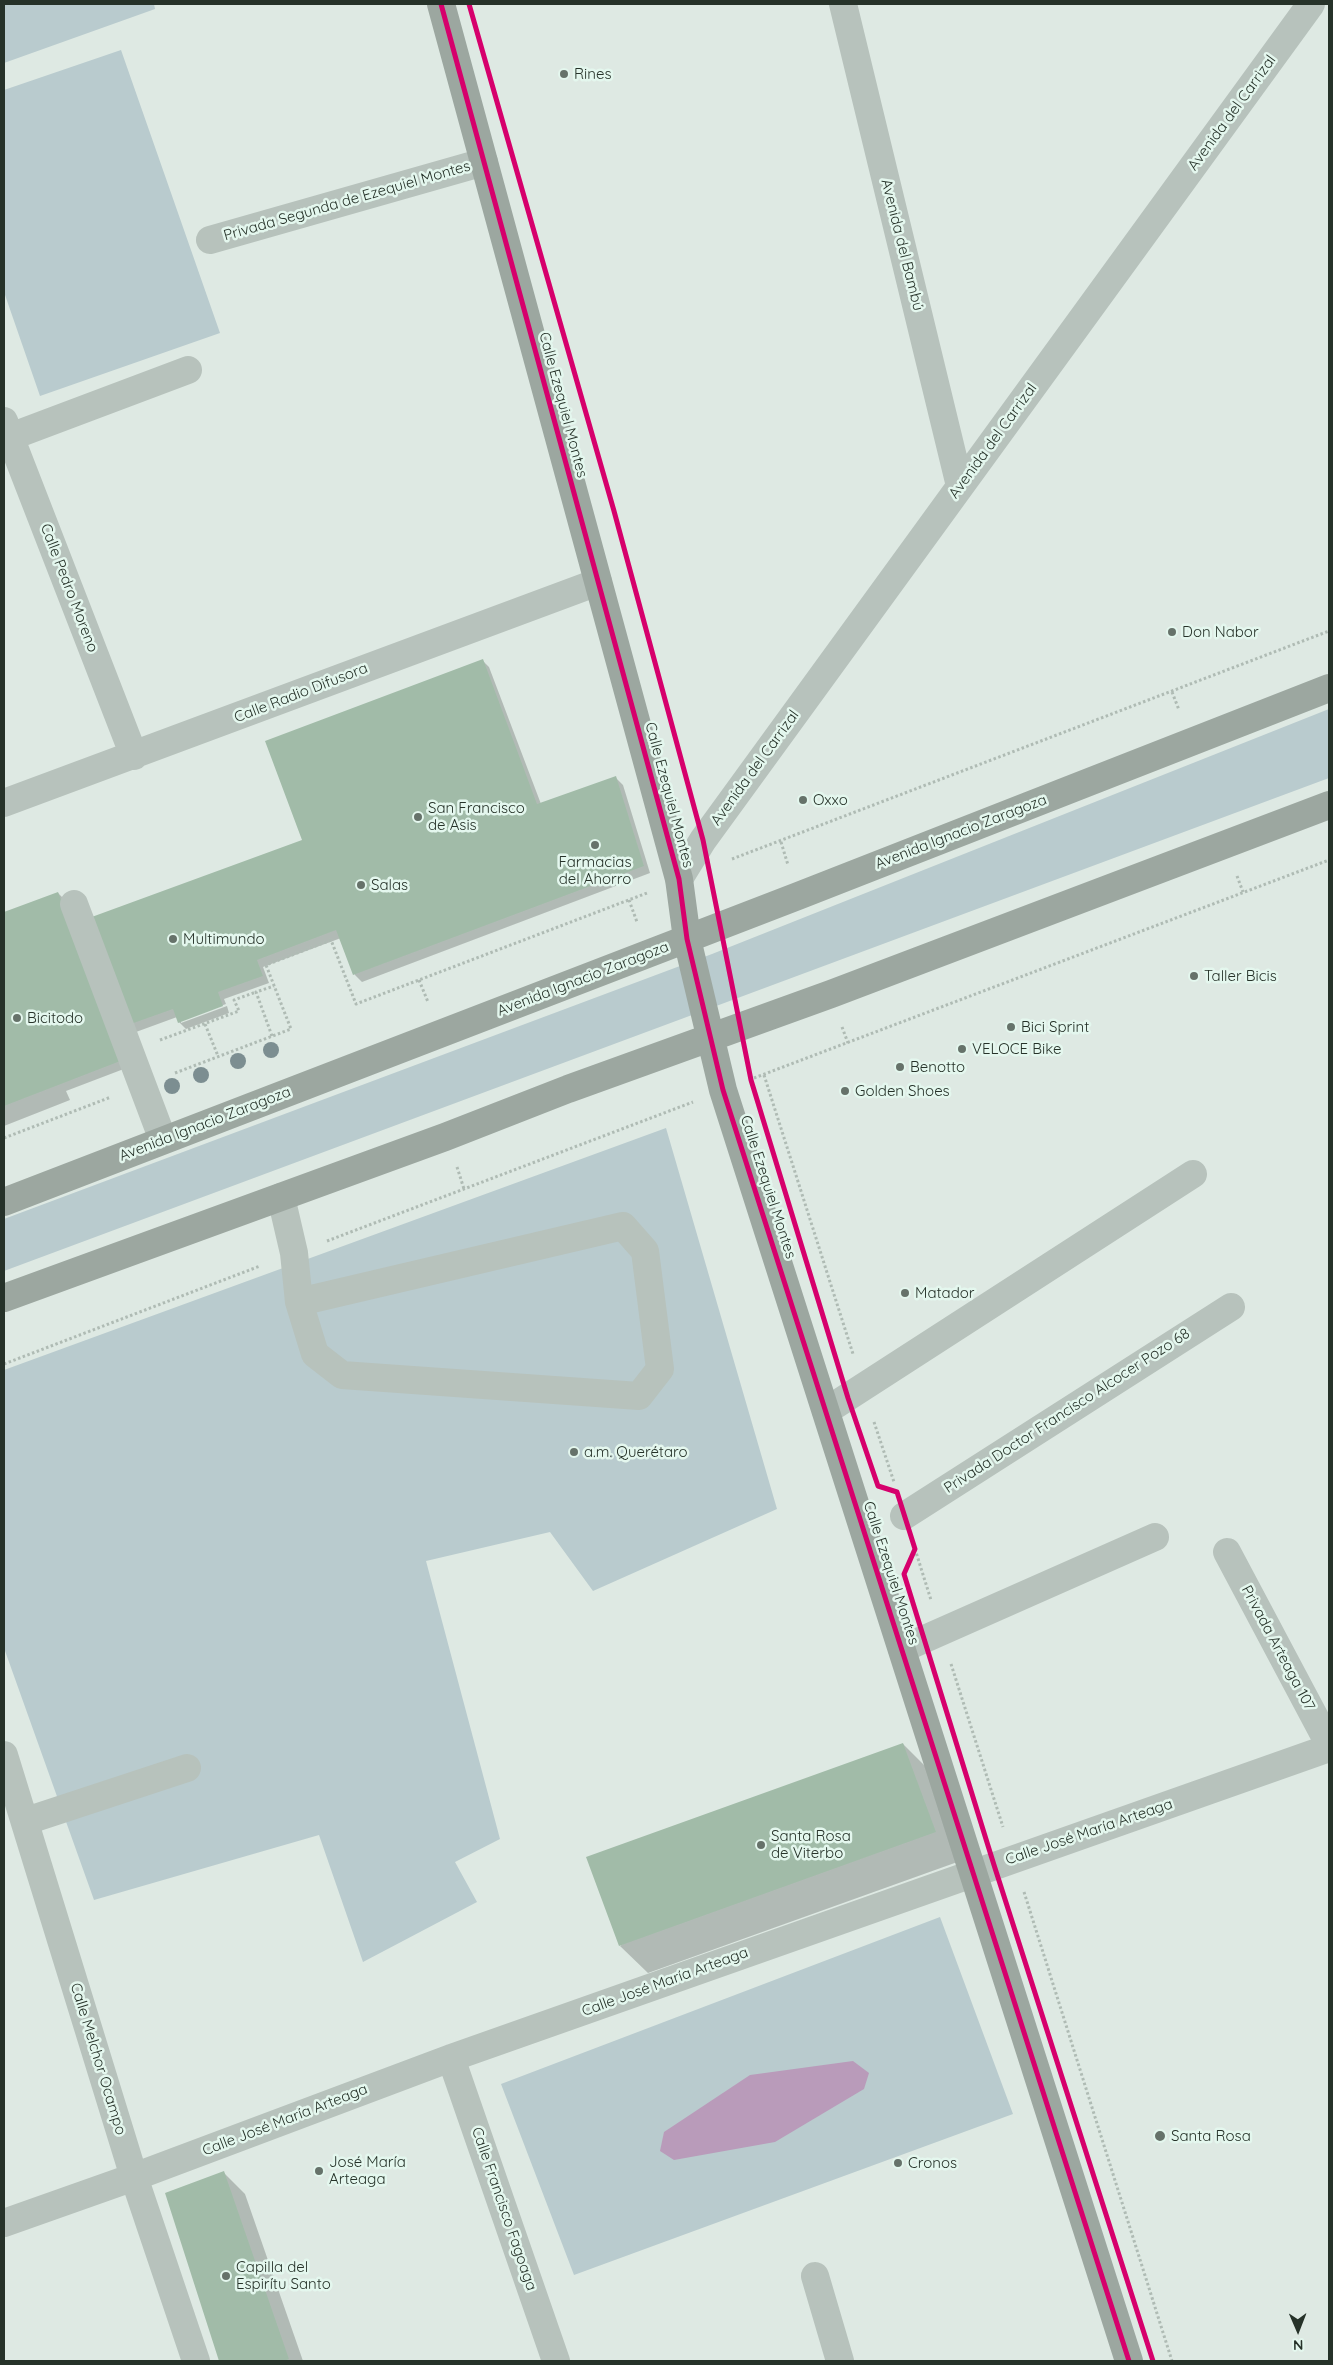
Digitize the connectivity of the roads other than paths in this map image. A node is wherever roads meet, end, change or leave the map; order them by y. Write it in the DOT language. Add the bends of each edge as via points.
graph roads {
  1 [pos="441,4"];
  2 [pos="843,4"];
  3 [pos="1311,4"];
  4 [pos="484,162"];
  5 [pos="210,240"];
  6 [pos="188,370"];
  7 [pos="7,429"];
  8 [pos="960,486"];
  9 [pos="598,582"];
  10 [pos="1329,688"];
  11 [pos="134,756"];
  12 [pos="4,803"];
  13 [pos="1329,805"];
  14 [pos="678,879"];
  15 [pos="74,904"];
  16 [pos="687,939"];
  17 [pos="712,1038"];
  18 [pos="163,1140"];
  19 [pos="1194,1174"];
  20 [pos="281,1196"];
  21 [pos="4,1202"];
  22 [pos="4,1298"];
  23 [pos="299,1302"];
  24 [pos="1231,1307"];
  25 [pos="826,1411"];
  26 [pos="901,1504"];
  27 [pos="1154,1537"];
  28 [pos="1227,1552"];
  29 [pos="902,1649"];
  30 [pos="1329,1746"];
  31 [pos="4,1755"];
  32 [pos="187,1768"];
  33 [pos="26,1821"];
  34 [pos="973,1872"];
  35 [pos="452,2058"];
  36 [pos="134,2177"];
  37 [pos="4,2223"];
  38 [pos="815,2276"];
  39 [pos="196,2361"];
  40 [pos="556,2361"];
  41 [pos="840,2361"];
  42 [pos="1129,2361"];
  1 -- 4 [label="main road, Calle Ezequiel Montes"];
  2 -- 8 [label="street, Avenida del Bambú"];
  3 -- 8 [label="street, Avenida del Carrizal"];
  4 -- 5 [label="street, Privada Segunda de Ezequiel Montes"];
  4 -- 9 [label="main road, Calle Ezequiel Montes"];
  6 -- 7 [label="street"];
  7 -- 11 [label="street, Calle Pedro Moreno"];
  8 -- 14 [label="street, Avenida del Carrizal"];
  9 -- 11 [label="street, Calle Radio Difusora"];
  9 -- 14 [label="main road, Calle Ezequiel Montes"];
  10 -- 16 [label="main road, Avenida Ignacio Zaragoza"];
  11 -- 12 [label="street, Calle Radio Difusora"];
  13 -- 17 [label="main road"];
  14 -- 16 [label="main road, Calle Ezequiel Montes"];
  15 -- 18 [label="street"];
  16 -- 17 [label="main road, Calle Ezequiel Montes"];
  16 -- 18 [label="main road, Avenida Ignacio Zaragoza"];
  17 -- 20 [label="main road"];
  17 -- 25 [label="main road, Calle Ezequiel Montes" via="723,1090"];
  18 -- 21 [label="main road, Avenida Ignacio Zaragoza"];
  19 -- 25 [label="street"];
  20 -- 22 [label="main road"];
  20 -- 23 [label="street" via="294,1253"];
  23 -- 23 [label="street" via="315,1354 342,1375 639,1396 660,1369 645,1251 623,1226"];
  24 -- 26 [label="street, Privada Doctor Francisco Alcocer Pozo 68"];
  25 -- 29 [label="main road, Calle Ezequiel Montes"];
  27 -- 29 [label="street"];
  28 -- 30 [label="street, Privada Arteaga 107"];
  29 -- 34 [label="main road, Calle Ezequiel Montes"];
  30 -- 34 [label="street, Calle José María Arteaga"];
  31 -- 33 [label="street, Calle Melchor Ocampo"];
  32 -- 33 [label="street"];
  33 -- 36 [label="street, Calle Melchor Ocampo"];
  34 -- 35 [label="street, Calle José María Arteaga"];
  34 -- 42 [label="main road, Calle Ezequiel Montes"];
  35 -- 36 [label="street, Calle José María Arteaga"];
  35 -- 40 [label="street, Calle Francisco Fagoaga"];
  36 -- 37 [label="street, Calle José María Arteaga"];
  36 -- 39 [label="street, Calle Melchor Ocampo"];
  38 -- 41 [label="street"];
}
